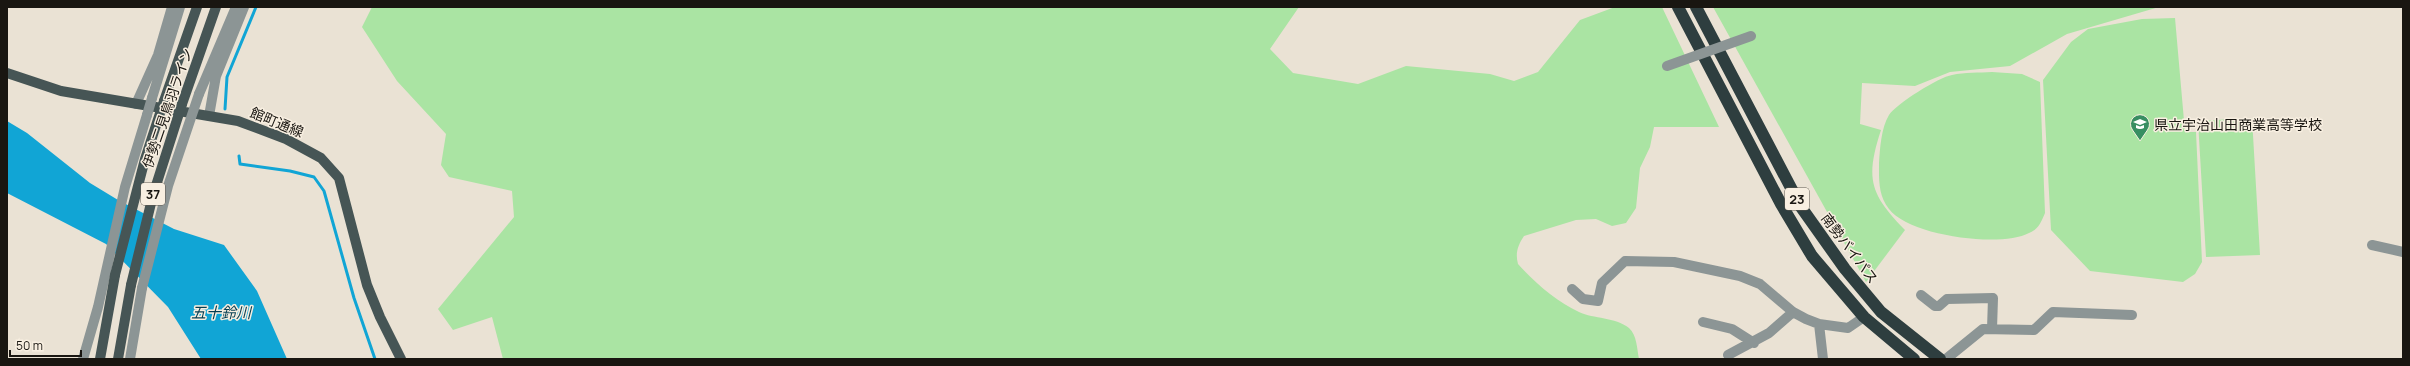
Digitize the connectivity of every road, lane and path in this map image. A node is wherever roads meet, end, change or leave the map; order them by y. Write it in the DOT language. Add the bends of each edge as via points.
graph roads {
  1 [pos="172,7"];
  2 [pos="180,7"];
  3 [pos="197,7"];
  4 [pos="216,7"];
  5 [pos="236,7"];
  6 [pos="244,7"];
  7 [pos="1678,7"];
  8 [pos="1696,7"];
  9 [pos="1752,36"];
  10 [pos="1667,66"];
  11 [pos="7,72"];
  12 [pos="136,104"];
  13 [pos="209,116"];
  14 [pos="2372,245"];
  15 [pos="2403,252"];
  16 [pos="1572,289"];
  17 [pos="1920,295"];
  18 [pos="1793,312"];
  19 [pos="2132,316"];
  20 [pos="1864,317"];
  21 [pos="1703,322"];
  22 [pos="1819,324"];
  23 [pos="1992,329"];
  24 [pos="1754,343"];
  25 [pos="1728,355"];
  26 [pos="83,359"];
  27 [pos="100,359"];
  28 [pos="118,359"];
  29 [pos="130,359"];
  30 [pos="401,359"];
  31 [pos="1824,359"];
  32 [pos="1914,359"];
  33 [pos="1940,359"];
  34 [pos="1946,359"];
  1 -- 12 [label="street" via="158,56"];
  2 -- 26 [label="street, bridge" via="125,187 98,307"];
  3 -- 27 [label="main road, 伊勢二見鳥羽ライン / 37, bridge" via="145,159 115,275"];
  4 -- 28 [label="main road, 伊勢二見鳥羽ライン / 37, bridge" via="152,195 131,285"];
  5 -- 29 [label="street, bridge" via="190,118 168,186 142,288"];
  6 -- 13 [label="street" via="216,76"];
  7 -- 20 [label="highway, 23" via="1784,211 1812,256"];
  8 -- 33 [label="highway, 南勢バイパス / 23" via="1806,213 1845,269 1881,312"];
  9 -- 10 [label="street, bridge"];
  11 -- 12 [label="main road, 館町通線" via="61,91"];
  12 -- 13 [label="main road, 館町通線"];
  13 -- 30 [label="main road, 館町通線" via="238,121 286,140 314,153 334,170 343,189 367,285"];
  14 -- 15 [label="street"];
  16 -- 18 [label="street" via="1583,299 1598,301 1602,283 1625,261 1674,262 1751,279 1770,290"];
  17 -- 23 [label="street" via="1936,306 1947,299 1993,298"];
  18 -- 22 [label="street"];
  18 -- 24 [label="street"];
  19 -- 23 [label="street" via="2053,312 2034,330"];
  20 -- 22 [label="street" via="1848,328"];
  20 -- 32 [label="highway, 23"];
  21 -- 24 [label="street" via="1732,329"];
  22 -- 31 [label="street"];
  23 -- 34 [label="street" via="1983,329"];
  24 -- 25 [label="street"];
}
